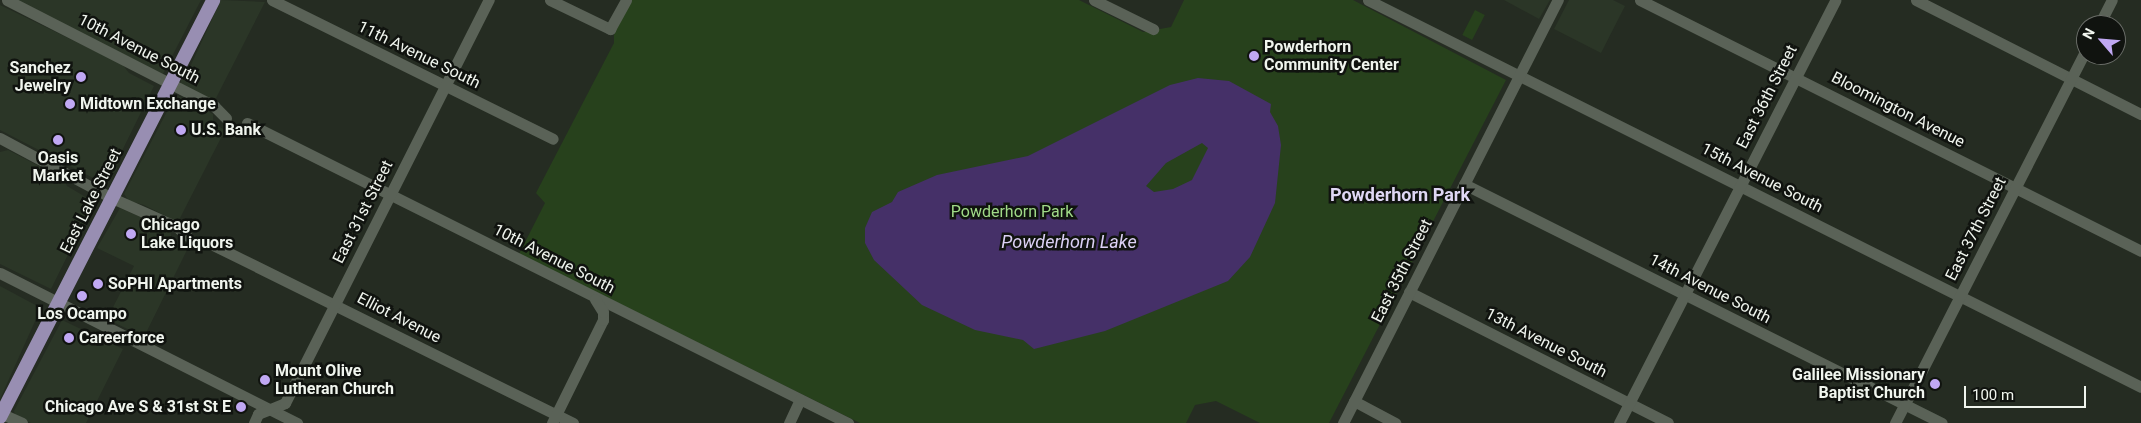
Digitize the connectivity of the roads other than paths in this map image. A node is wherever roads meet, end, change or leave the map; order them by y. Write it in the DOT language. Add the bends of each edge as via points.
graph roads {
  1 [pos="7,0"];
  2 [pos="213,0"];
  3 [pos="272,0"];
  4 [pos="489,0"];
  5 [pos="550,0"];
  6 [pos="626,0"];
  7 [pos="1094,0"];
  8 [pos="1368,0"];
  9 [pos="1558,0"];
  10 [pos="1640,0"];
  11 [pos="1835,0"];
  12 [pos="1916,0"];
  13 [pos="2112,0"];
  14 [pos="2104,15"];
  15 [pos="1153,29"];
  16 [pos="2077,65"];
  17 [pos="1520,75"];
  18 [pos="1796,77"];
  19 [pos="2070,78"];
  20 [pos="170,84"];
  21 [pos="445,87"];
  22 [pos="2141,114"];
  23 [pos="226,118"];
  24 [pos="247,123"];
  25 [pos="0,138"];
  26 [pos="553,139"];
  27 [pos="1464,184"];
  28 [pos="1740,185"];
  29 [pos="2015,187"];
  30 [pos="389,195"];
  31 [pos="112,198"];
  32 [pos="187,236"];
  33 [pos="209,243"];
  34 [pos="2141,251"];
  35 [pos="0,273"];
  36 [pos="1409,292"];
  37 [pos="1685,294"];
  38 [pos="1960,296"];
  39 [pos="594,297"];
  40 [pos="58,304"];
  41 [pos="335,304"];
  42 [pos="620,310"];
  43 [pos="603,320"];
  44 [pos="2141,387"];
  45 [pos="800,399"];
  46 [pos="1354,401"];
  47 [pos="1629,404"];
  48 [pos="1904,404"];
  49 [pos="272,410"];
  50 [pos="1,415"];
  51 [pos="554,419"];
  52 [pos="22,423"];
  53 [pos="254,423"];
  54 [pos="297,423"];
  55 [pos="573,423"];
  56 [pos="789,423"];
  57 [pos="848,423"];
  58 [pos="1343,423"];
  59 [pos="1395,423"];
  60 [pos="1619,423"];
  61 [pos="1668,423"];
  62 [pos="1894,423"];
  63 [pos="1942,423"];
  1 -- 20 [label="street, 10th Avenue South"];
  2 -- 20 [label="main road, East Lake Street"];
  3 -- 21 [label="street, 11th Avenue South"];
  4 -- 21 [label="street, East 31st Street"];
  5 -- 6 [label="street" via="610,29"];
  7 -- 15 [label="street"];
  8 -- 17 [label="street, 15th Avenue South"];
  9 -- 17 [label="street, East 35th Street"];
  10 -- 18 [label="street, Bloomington Avenue"];
  11 -- 18 [label="street, East 36th Street"];
  12 -- 19 [label="street"];
  13 -- 14 [label="street"];
  16 -- 19 [label="street, East 37th Street"];
  17 -- 27 [label="street, East 35th Street"];
  17 -- 28 [label="street, 15th Avenue South"];
  18 -- 28 [label="street, East 36th Street"];
  18 -- 29 [label="street, Bloomington Avenue"];
  19 -- 22 [label="street"];
  19 -- 29 [label="street, East 37th Street"];
  20 -- 23 [label="street, 10th Avenue South" via="214,106"];
  20 -- 31 [label="main road, East Lake Street"];
  21 -- 26 [label="street, 11th Avenue South"];
  21 -- 30 [label="street, East 31st Street"];
  24 -- 30 [label="street, 10th Avenue South"];
  25 -- 31 [label="street"];
  27 -- 36 [label="street, East 35th Street"];
  27 -- 37 [label="street, 14th Avenue South"];
  28 -- 37 [label="street, East 36th Street"];
  28 -- 38 [label="street, 15th Avenue South"];
  29 -- 34 [label="street, Bloomington Avenue"];
  29 -- 38 [label="street, East 37th Street"];
  30 -- 39 [label="street, 10th Avenue South"];
  30 -- 41 [label="street, East 31st Street"];
  31 -- 32 [label="street" via="177,228"];
  31 -- 40 [label="main road, East Lake Street"];
  33 -- 41 [label="street, Elliot Avenue"];
  35 -- 40 [label="street"];
  36 -- 46 [label="street, East 35th Street"];
  36 -- 47 [label="street, 13th Avenue South"];
  37 -- 47 [label="street, East 36th Street"];
  37 -- 48 [label="street, 14th Avenue South"];
  38 -- 44 [label="street, 15th Avenue South"];
  38 -- 48 [label="street, East 37th Street"];
  39 -- 42 [label="street, 10th Avenue South"];
  39 -- 43 [label="street" via="601,305"];
  40 -- 49 [label="street"];
  40 -- 50 [label="main road, East Lake Street"];
  41 -- 49 [label="street, East 31st Street" via="285,403"];
  41 -- 51 [label="street, Elliot Avenue"];
  42 -- 43 [label="street"];
  42 -- 45 [label="street, 10th Avenue South"];
  43 -- 51 [label="street"];
  45 -- 56 [label="street"];
  45 -- 57 [label="street, 10th Avenue South"];
  46 -- 58 [label="street, East 35th Street"];
  46 -- 59 [label="street"];
  47 -- 60 [label="street, East 36th Street"];
  47 -- 61 [label="street, 13th Avenue South"];
  48 -- 62 [label="street, East 37th Street"];
  48 -- 63 [label="street, 14th Avenue South"];
  49 -- 53 [label="street, East 31st Street" via="258,414"];
  49 -- 54 [label="street"];
  50 -- 52 [label="street"];
  51 -- 55 [label="street, Elliot Avenue"];
}
